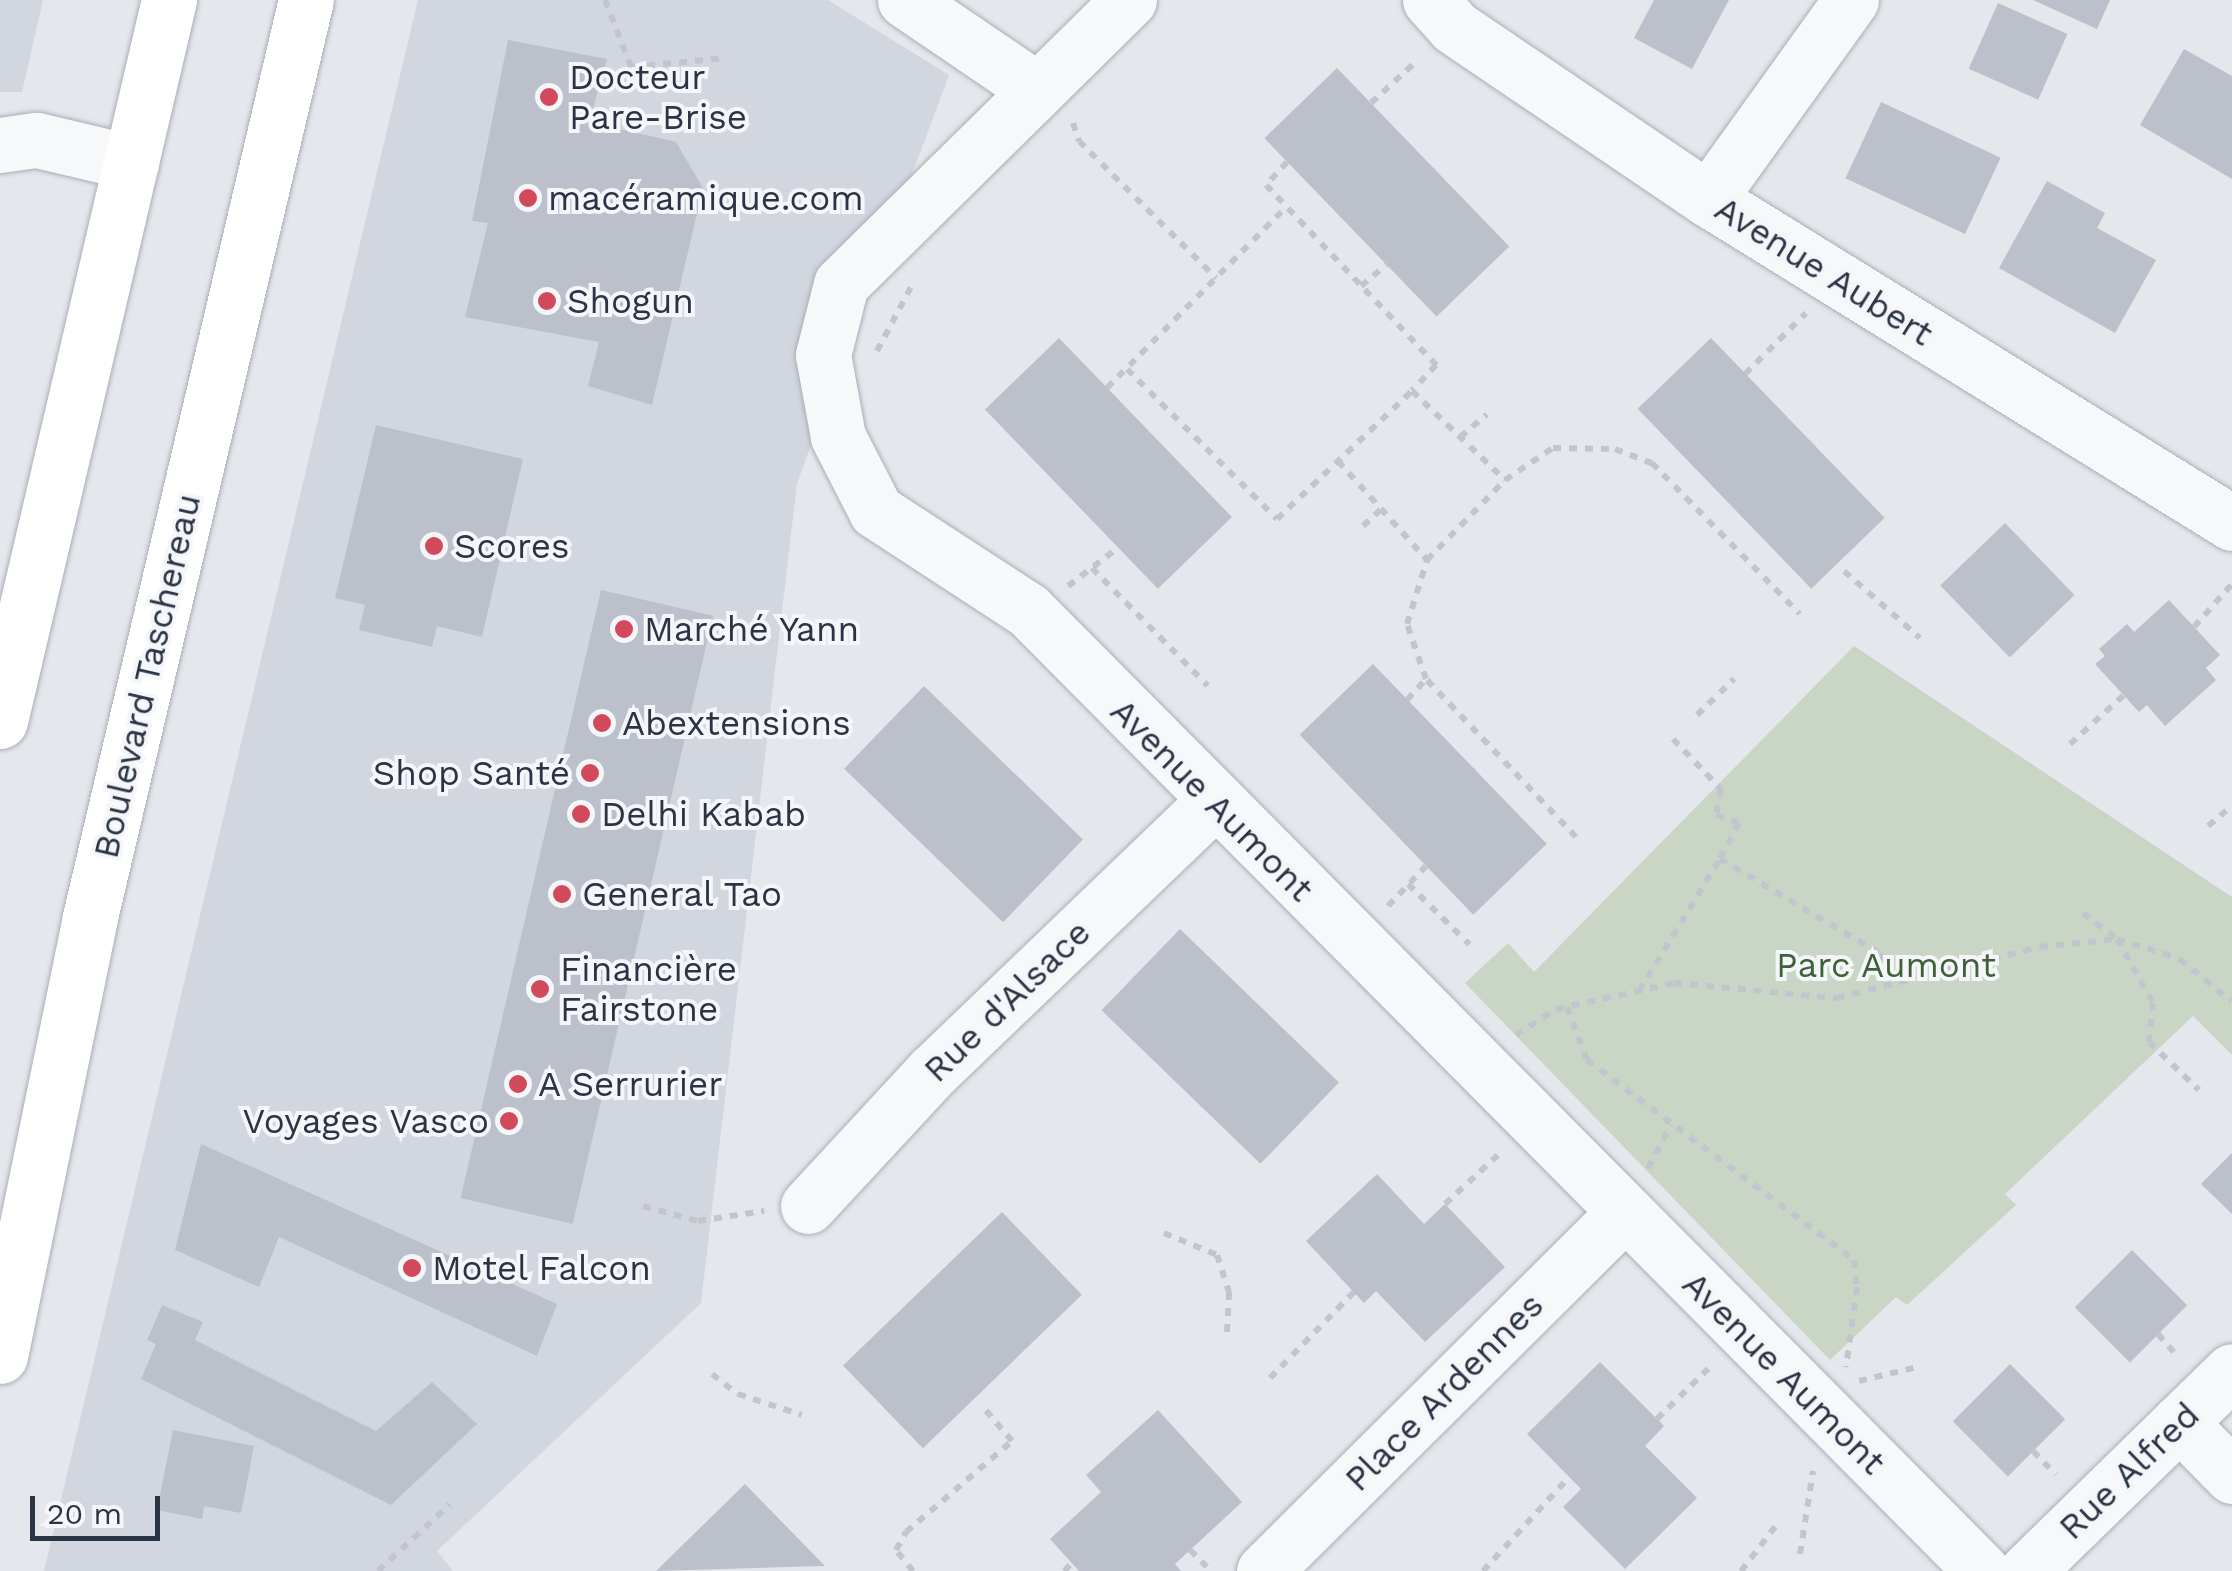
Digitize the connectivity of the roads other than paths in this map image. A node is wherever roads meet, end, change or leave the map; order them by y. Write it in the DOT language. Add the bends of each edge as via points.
graph roads {
  1 [pos="169,0"];
  2 [pos="306,0"];
  3 [pos="905,0"];
  4 [pos="1129,0"];
  5 [pos="1851,0"];
  6 [pos="1442,14"];
  7 [pos="1057,115"];
  8 [pos="0,145"];
  9 [pos="131,162"];
  10 [pos="1708,199"];
  11 [pos="2232,523"];
  12 [pos="0,721"];
  13 [pos="1214,803"];
  14 [pos="808,1206"];
  15 [pos="1624,1213"];
  16 [pos="0,1356"];
  17 [pos="2211,1370"];
  18 [pos="2179,1422"];
  19 [pos="2232,1476"];
  20 [pos="1264,1571"];
  21 [pos="1982,1571"];
  22 [pos="2027,1571"];
  1 -- 9 [label="main road"];
  2 -- 16 [label="main road, Boulevard Taschereau" via="90,917"];
  3 -- 7 [label="street"];
  4 -- 7 [label="street, Avenue Aumont"];
  5 -- 10 [label="street"];
  6 -- 10 [label="street, Avenue Aubert"];
  7 -- 13 [label="street, Avenue Aumont" via="841,284 823,355 838,438 876,510 1057,597"];
  8 -- 9 [label="street" via="25,139"];
  9 -- 12 [label="main road"];
  10 -- 11 [label="street, Avenue Aubert"];
  13 -- 14 [label="street, Rue d'Alsace" via="932,1072"];
  13 -- 15 [label="street, Avenue Aumont"];
  15 -- 20 [label="street, Place Ardennes"];
  15 -- 21 [label="street, Avenue Aumont" via="1744,1334 1830,1395"];
  17 -- 18 [label="street, Rue Alfred"];
  18 -- 19 [label="street"];
  18 -- 22 [label="street, Rue Alfred"];
}
